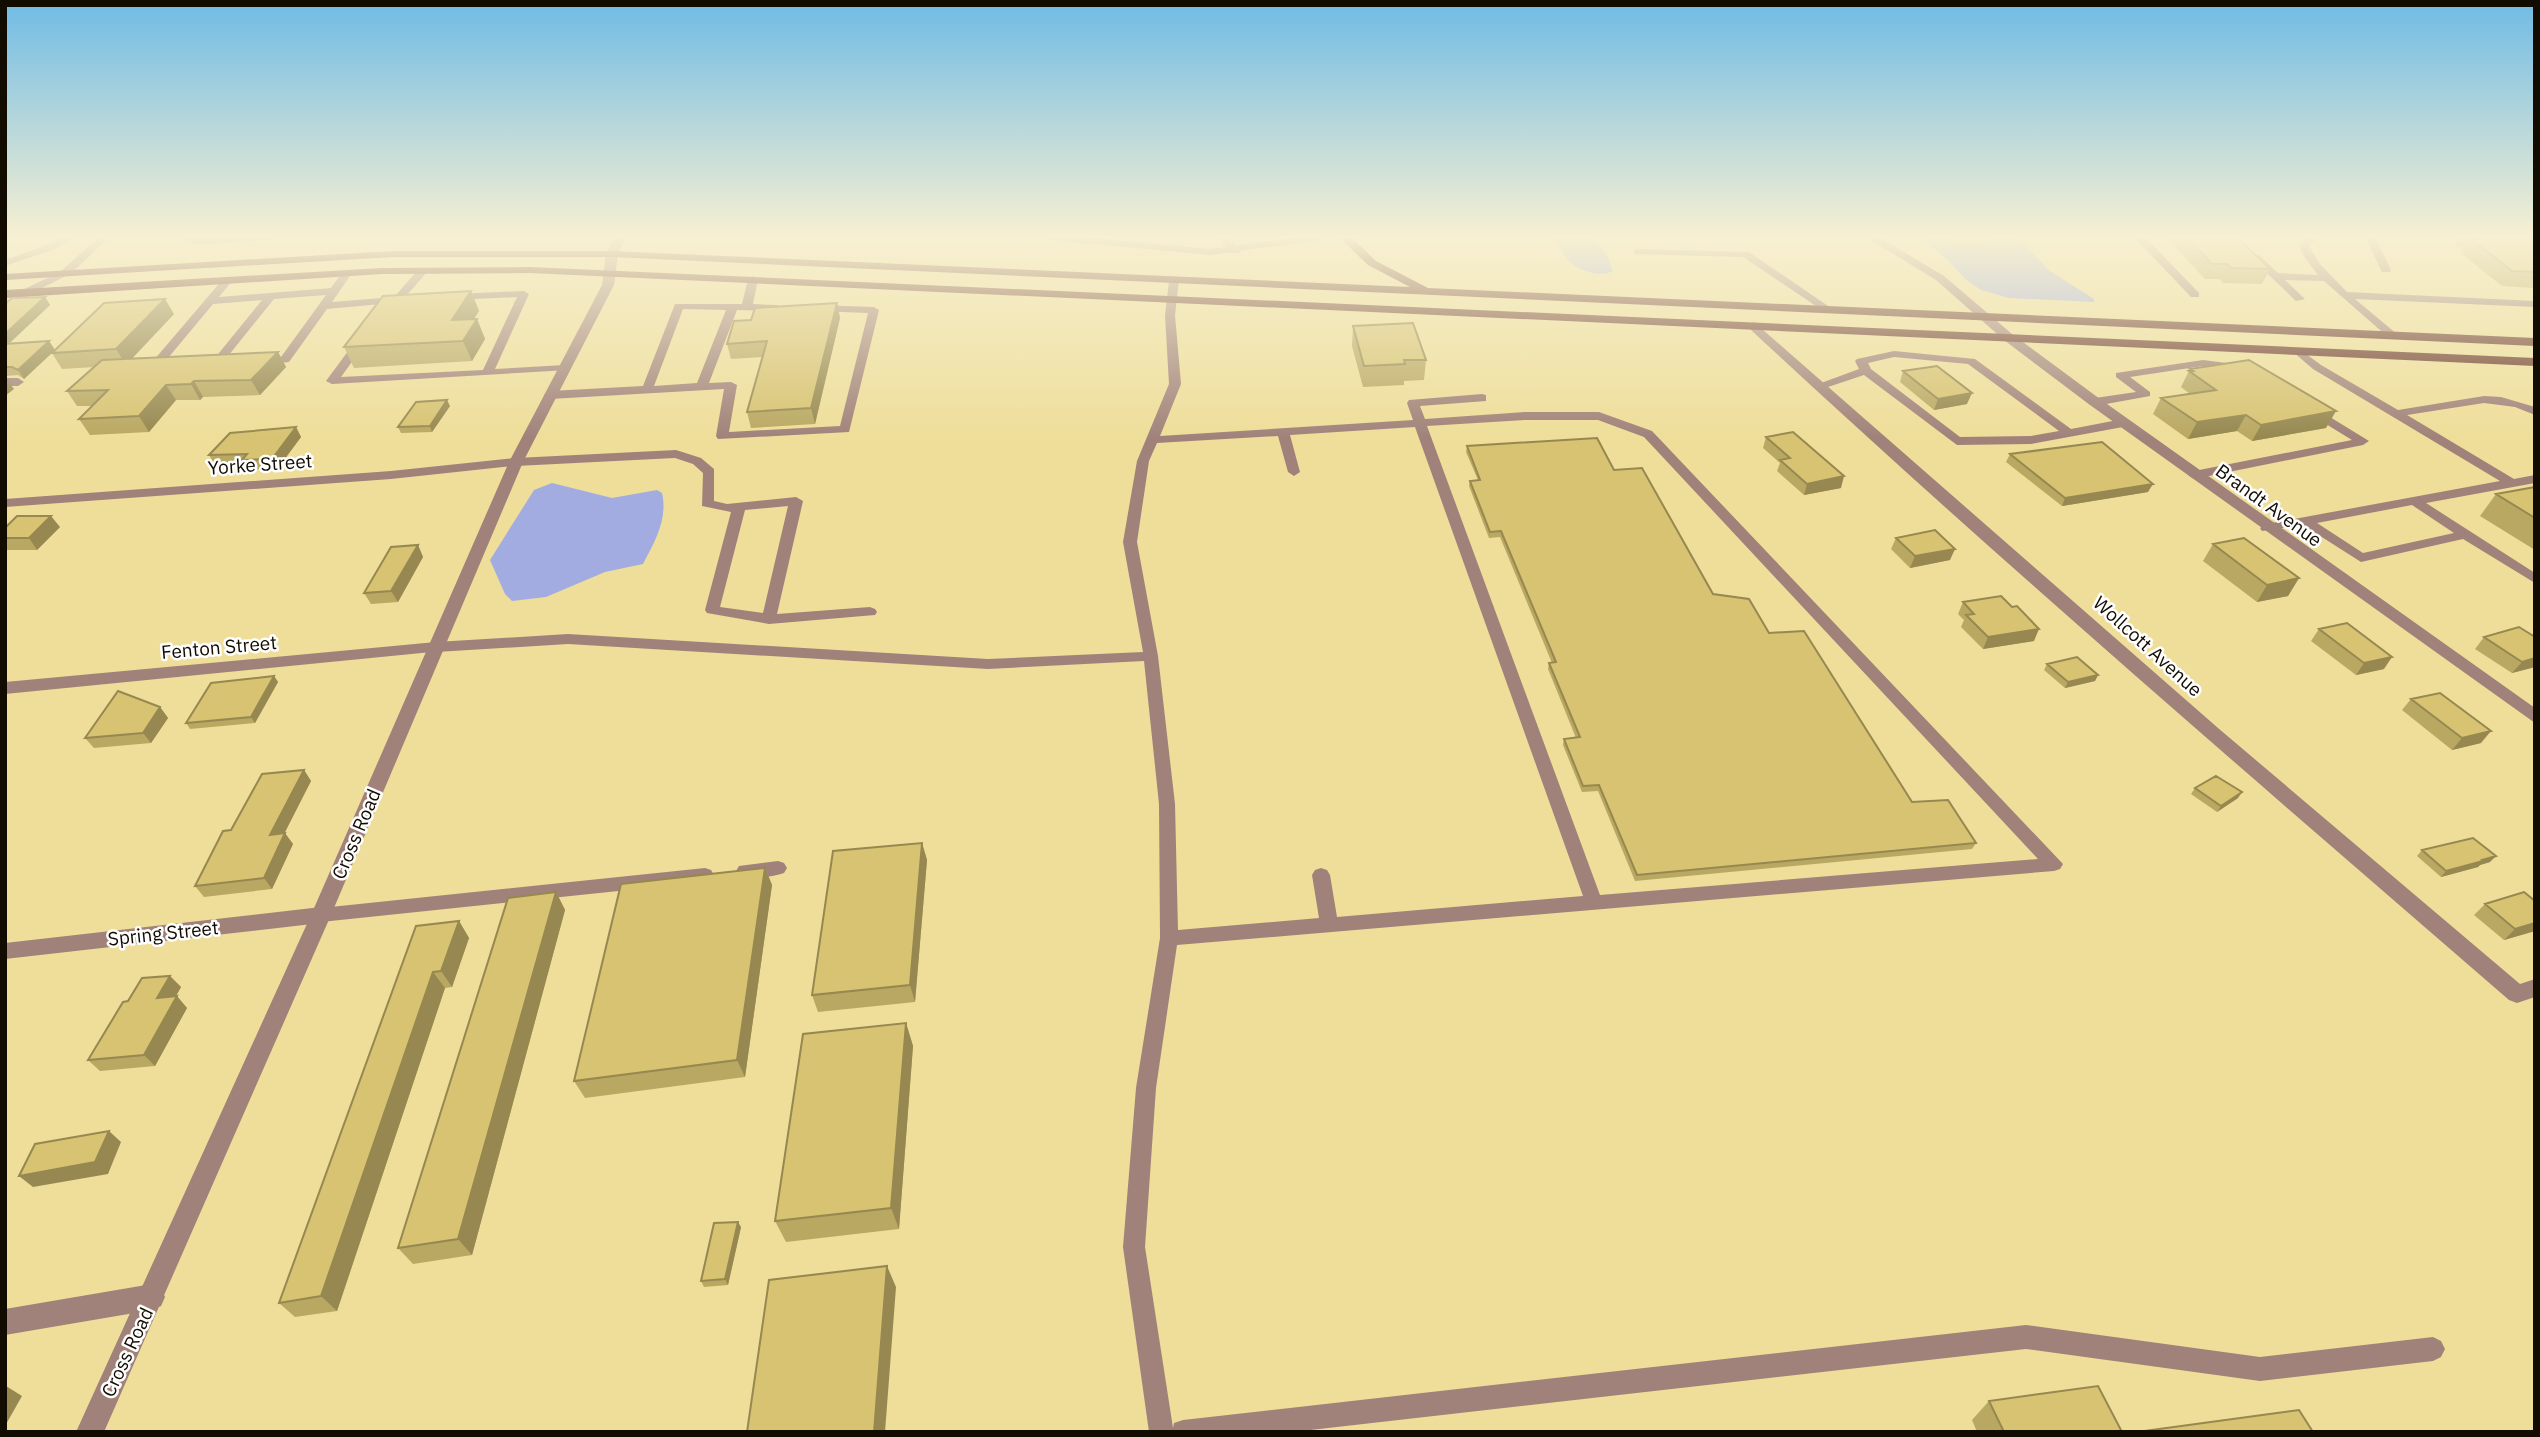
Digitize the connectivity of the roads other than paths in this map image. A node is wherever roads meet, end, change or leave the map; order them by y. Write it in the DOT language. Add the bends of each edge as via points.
graph roads {
  1 [pos="207,304"];
  2 [pos="264,304"];
  3 [pos="348,304"];
  4 [pos="393,304"];
  5 [pos="519,304"];
  6 [pos="598,304"];
  7 [pos="748,304"];
  8 [pos="1170,304"];
  9 [pos="1279,304"];
  10 [pos="1697,304"];
  11 [pos="1820,304"];
  12 [pos="1971,304"];
  13 [pos="2356,304"];
  14 [pos="324,306"];
  15 [pos="733,307"];
  16 [pos="747,307"];
  17 [pos="1829,310"];
  18 [pos="380,317"];
  19 [pos="1986,317"];
  20 [pos="1754,326"];
  21 [pos="372,327"];
  22 [pos="2392,335"];
  23 [pos="2008,337"];
  24 [pos="2535,342"];
  25 [pos="2298,351"];
  26 [pos="244,362"];
  27 [pos="230,363"];
  28 [pos="2531,364"];
  29 [pos="179,366"];
  30 [pos="564,368"];
  31 [pos="2250,370"];
  32 [pos="1866,371"];
  33 [pos="486,373"];
  34 [pos="1819,386"];
  35 [pos="701,387"];
  36 [pos="648,390"];
  37 [pos="550,395"];
  38 [pos="1482,398"];
  39 [pos="2095,402"];
  40 [pos="2306,406"];
  41 [pos="2535,411"];
  42 [pos="2395,414"];
  43 [pos="1420,423"];
  44 [pos="2123,423"];
  45 [pos="1283,431"];
  46 [pos="2069,433"];
  47 [pos="1152,440"];
  48 [pos="516,462"];
  49 [pos="1294,472"];
  50 [pos="2194,475"];
  51 [pos="2535,479"];
  52 [pos="2512,483"];
  53 [pos="2414,501"];
  54 [pos="5,503"];
  55 [pos="739,507"];
  56 [pos="2305,521"];
  57 [pos="2267,528"];
  58 [pos="2466,534"];
  59 [pos="2535,579"];
  60 [pos="870,612"];
  61 [pos="769,619"];
  62 [pos="436,647"];
  63 [pos="1151,656"];
  64 [pos="5,688"];
  65 [pos="2535,717"];
  66 [pos="778,868"];
  67 [pos="1321,875"];
  68 [pos="1594,903"];
  69 [pos="321,915"];
  70 [pos="1329,925"];
  71 [pos="1168,938"];
  72 [pos="5,951"];
  73 [pos="2526,991"];
  74 [pos="152,1297"];
  75 [pos="5,1322"];
  76 [pos="2433,1349"];
  77 [pos="90,1432"];
  78 [pos="1161,1432"];
  79 [pos="1183,1432"];
  1 -- 29 [label="lane" via="154,367"];
  2 -- 27 [label="lane" via="210,364"];
  3 -- 14 [label="lane"];
  4 -- 18 [label="lane"];
  5 -- 33 [label="lane"];
  6 -- 30 [label="street, Cross Road"];
  7 -- 16 [label="lane"];
  8 -- 47 [label="lane" via="1175,384"];
  9 -- 20 [label="main road"];
  10 -- 17 [label="main road"];
  11 -- 17 [label="lane"];
  12 -- 19 [label="street, Brandt Avenue"];
  13 -- 22 [label="lane"];
  14 -- 26 [label="lane" via="285,360"];
  15 -- 16 [label="lane"];
  15 -- 35 [label="lane"];
  15 -- 36 [label="lane" via="680,306"];
  16 -- 35 [label="lane" via="874,310 845,429 722,436 731,385"];
  17 -- 19 [label="main road"];
  19 -- 22 [label="main road"];
  19 -- 23 [label="street, Brandt Avenue"];
  20 -- 23 [label="main road"];
  20 -- 34 [label="street, Wollcott Avenue"];
  21 -- 33 [label="lane" via="332,381"];
  22 -- 24 [label="main road"];
  23 -- 25 [label="main road"];
  23 -- 39 [label="street, Brandt Avenue"];
  25 -- 28 [label="main road"];
  25 -- 42 [label="lane"];
  30 -- 33 [label="lane"];
  30 -- 37 [label="street, Cross Road"];
  31 -- 39 [label="lane" via="2203,363 2120,375 2146,394"];
  32 -- 34 [label="lane"];
  32 -- 46 [label="lane" via="1957,441 2031,440"];
  32 -- 46 [label="lane" via="1861,361 1894,354 1971,361"];
  34 -- 73 [label="street, Wollcott Avenue" via="2213,732"];
  35 -- 36 [label="lane"];
  36 -- 37 [label="lane"];
  37 -- 48 [label="street, Cross Road"];
  38 -- 43 [label="lane" via="1413,403"];
  39 -- 44 [label="street, Brandt Avenue"];
  40 -- 50 [label="lane" via="2362,441"];
  41 -- 42 [label="lane" via="2489,398"];
  42 -- 52 [label="lane"];
  43 -- 45 [label="lane"];
  43 -- 68 [label="lane"];
  43 -- 68 [label="lane" via="1600,416 1648,434 2054,864"];
  44 -- 46 [label="lane"];
  44 -- 50 [label="street, Brandt Avenue"];
  45 -- 47 [label="lane"];
  45 -- 49 [label="lane"];
  47 -- 63 [label="lane" via="1143,461 1130,542"];
  48 -- 54 [label="street, Yorke Street"];
  48 -- 55 [label="lane" via="676,454 709,472 707,503"];
  48 -- 62 [label="street, Cross Road"];
  50 -- 57 [label="street, Brandt Avenue"];
  51 -- 52 [label="lane"];
  52 -- 53 [label="lane"];
  53 -- 56 [label="lane"];
  53 -- 58 [label="lane"];
  55 -- 61 [label="lane" via="712,610"];
  55 -- 61 [label="lane" via="796,501"];
  56 -- 57 [label="lane"];
  56 -- 58 [label="lane" via="2361,558"];
  57 -- 65 [label="street, Brandt Avenue"];
  58 -- 59 [label="lane"];
  60 -- 61 [label="lane"];
  62 -- 63 [label="lane" via="568,639 988,664"];
  62 -- 64 [label="street, Fenton Street"];
  62 -- 69 [label="street, Cross Road"];
  63 -- 71 [label="lane" via="1167,804"];
  66 -- 69 [label="lane"];
  67 -- 70 [label="lane"];
  68 -- 70 [label="lane"];
  69 -- 72 [label="street, Spring Street"];
  69 -- 74 [label="street, Cross Road"];
  70 -- 71 [label="lane"];
  71 -- 78 [label="lane" via="1146,1088 1134,1247"];
  74 -- 75 [label="street"];
  74 -- 77 [label="street, Cross Road"];
  76 -- 79 [label="lane" via="2260,1369 2026,1337"];
}
